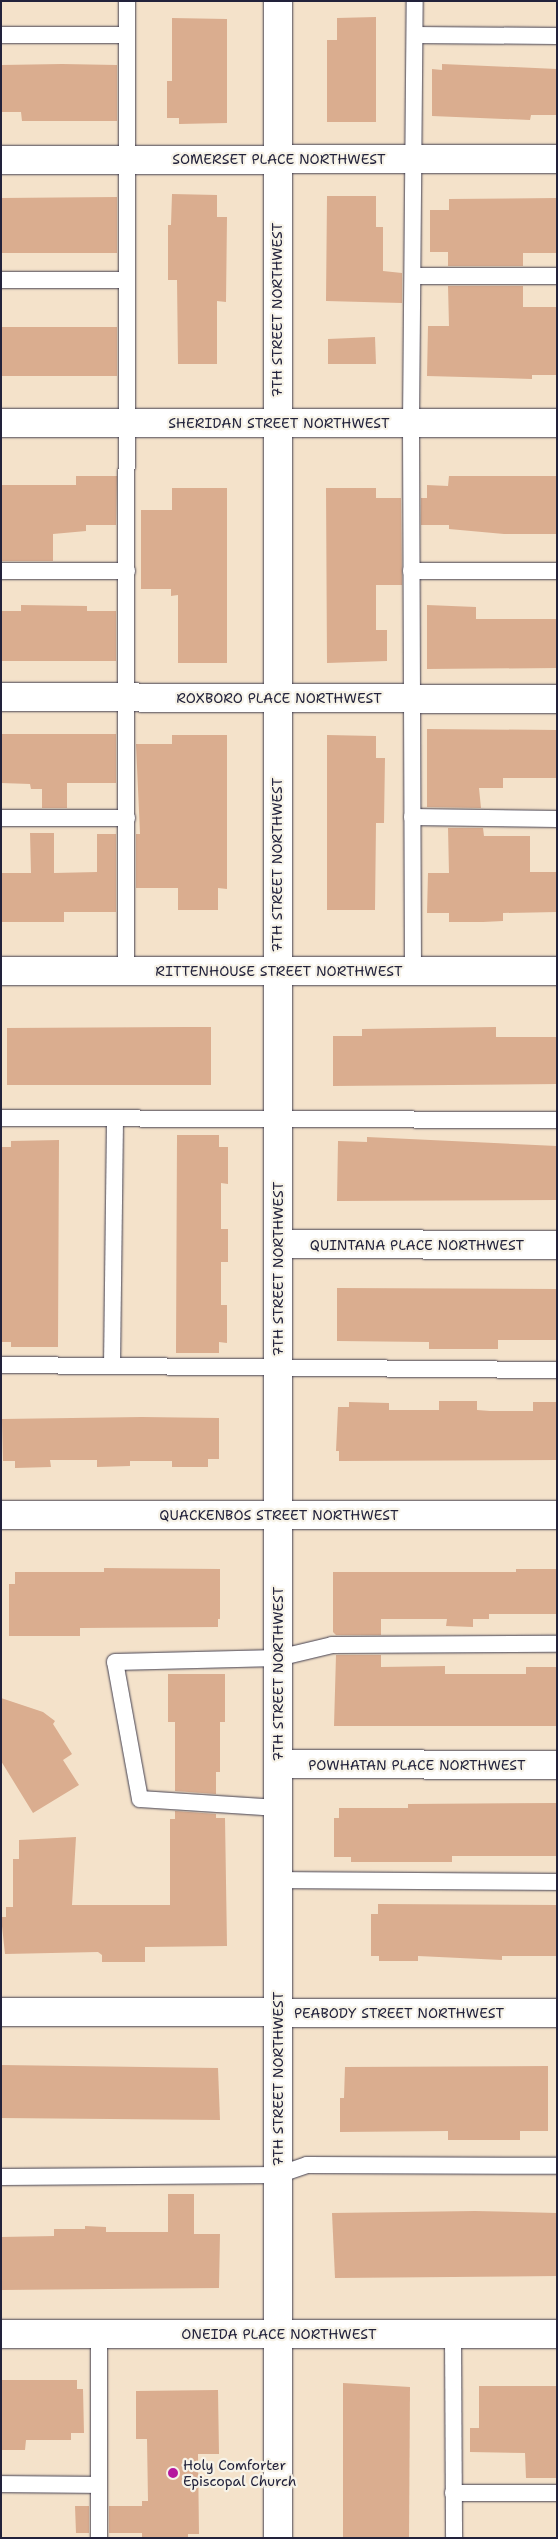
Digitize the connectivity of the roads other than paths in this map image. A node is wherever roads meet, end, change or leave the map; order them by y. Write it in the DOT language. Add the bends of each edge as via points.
graph roads {
  1 [pos="127,1"];
  2 [pos="278,1"];
  3 [pos="414,1"];
  4 [pos="1,35"];
  5 [pos="127,35"];
  6 [pos="414,35"];
  7 [pos="557,36"];
  8 [pos="414,159"];
  9 [pos="557,159"];
  10 [pos="1,160"];
  11 [pos="126,160"];
  12 [pos="278,160"];
  13 [pos="413,276"];
  14 [pos="557,276"];
  15 [pos="1,280"];
  16 [pos="126,280"];
  17 [pos="1,423"];
  18 [pos="126,423"];
  19 [pos="277,423"];
  20 [pos="411,423"];
  21 [pos="557,423"];
  22 [pos="127,570"];
  23 [pos="411,570"];
  24 [pos="557,570"];
  25 [pos="1,571"];
  26 [pos="1,697"];
  27 [pos="127,697"];
  28 [pos="277,699"];
  29 [pos="411,699"];
  30 [pos="557,699"];
  31 [pos="412,817"];
  32 [pos="1,818"];
  33 [pos="127,818"];
  34 [pos="557,819"];
  35 [pos="1,971"];
  36 [pos="126,971"];
  37 [pos="277,971"];
  38 [pos="413,971"];
  39 [pos="557,971"];
  40 [pos="1,1118"];
  41 [pos="115,1119"];
  42 [pos="277,1120"];
  43 [pos="557,1120"];
  44 [pos="278,1244"];
  45 [pos="557,1245"];
  46 [pos="1,1365"];
  47 [pos="112,1366"];
  48 [pos="278,1369"];
  49 [pos="557,1370"];
  50 [pos="1,1515"];
  51 [pos="277,1515"];
  52 [pos="557,1515"];
  53 [pos="557,1644"];
  54 [pos="278,1658"];
  55 [pos="278,1764"];
  56 [pos="557,1765"];
  57 [pos="278,1808"];
  58 [pos="278,1880"];
  59 [pos="557,1882"];
  60 [pos="1,2012"];
  61 [pos="277,2013"];
  62 [pos="557,2013"];
  63 [pos="557,2166"];
  64 [pos="278,2175"];
  65 [pos="1,2178"];
  66 [pos="1,2334"];
  67 [pos="99,2334"];
  68 [pos="278,2334"];
  69 [pos="453,2334"];
  70 [pos="557,2334"];
  71 [pos="1,2484"];
  72 [pos="99,2485"];
  73 [pos="453,2493"];
  74 [pos="557,2493"];
  75 [pos="99,2538"];
  76 [pos="278,2538"];
  77 [pos="454,2538"];
  1 -- 5 [label="lane"];
  2 -- 12 [label="street, 7TH STREET NORTHWEST"];
  3 -- 6 [label="lane"];
  4 -- 5 [label="lane"];
  5 -- 11 [label="lane"];
  6 -- 7 [label="lane"];
  6 -- 8 [label="lane"];
  8 -- 9 [label="street, SOMERSET PLACE NORTHWEST"];
  8 -- 12 [label="street, SOMERSET PLACE NORTHWEST"];
  8 -- 13 [label="lane"];
  10 -- 11 [label="street, SOMERSET PLACE NORTHWEST"];
  11 -- 12 [label="street, SOMERSET PLACE NORTHWEST"];
  11 -- 16 [label="lane"];
  12 -- 19 [label="street, 7TH STREET NORTHWEST"];
  13 -- 14 [label="lane"];
  13 -- 20 [label="lane"];
  15 -- 16 [label="lane"];
  16 -- 18 [label="lane"];
  17 -- 18 [label="street, SHERIDAN STREET NORTHWEST"];
  18 -- 19 [label="street, SHERIDAN STREET NORTHWEST"];
  18 -- 22 [label="lane"];
  19 -- 20 [label="street, SHERIDAN STREET NORTHWEST"];
  19 -- 28 [label="street, 7TH STREET NORTHWEST"];
  20 -- 21 [label="street, SHERIDAN STREET NORTHWEST"];
  20 -- 23 [label="lane"];
  22 -- 25 [label="lane"];
  22 -- 27 [label="lane"];
  23 -- 24 [label="lane"];
  23 -- 29 [label="lane"];
  26 -- 27 [label="street, ROXBORO PLACE NORTHWEST"];
  27 -- 28 [label="street, ROXBORO PLACE NORTHWEST"];
  27 -- 33 [label="lane"];
  28 -- 29 [label="street, ROXBORO PLACE NORTHWEST"];
  28 -- 37 [label="street, 7TH STREET NORTHWEST"];
  29 -- 30 [label="street, ROXBORO PLACE NORTHWEST"];
  29 -- 31 [label="lane"];
  31 -- 34 [label="lane"];
  31 -- 38 [label="lane"];
  32 -- 33 [label="lane"];
  33 -- 36 [label="lane"];
  35 -- 36 [label="street, RITTENHOUSE STREET NORTHWEST"];
  36 -- 37 [label="street, RITTENHOUSE STREET NORTHWEST"];
  37 -- 38 [label="street, RITTENHOUSE STREET NORTHWEST"];
  37 -- 42 [label="street, 7TH STREET NORTHWEST"];
  38 -- 39 [label="street, RITTENHOUSE STREET NORTHWEST"];
  40 -- 41 [label="lane"];
  41 -- 42 [label="lane"];
  41 -- 47 [label="lane"];
  42 -- 43 [label="lane"];
  42 -- 44 [label="street, 7TH STREET NORTHWEST"];
  44 -- 45 [label="street, QUINTANA PLACE NORTHWEST"];
  44 -- 48 [label="street, 7TH STREET NORTHWEST"];
  46 -- 47 [label="lane"];
  47 -- 48 [label="lane"];
  48 -- 49 [label="lane"];
  48 -- 51 [label="street, 7TH STREET NORTHWEST"];
  50 -- 51 [label="street, QUACKENBOS STREET NORTHWEST"];
  51 -- 52 [label="street, QUACKENBOS STREET NORTHWEST"];
  51 -- 54 [label="street, 7TH STREET NORTHWEST"];
  53 -- 54 [label="lane" via="332,1645"];
  54 -- 55 [label="street, 7TH STREET NORTHWEST"];
  54 -- 57 [label="lane" via="115,1662 140,1799"];
  55 -- 56 [label="street, POWHATAN PLACE NORTHWEST"];
  55 -- 57 [label="street, 7TH STREET NORTHWEST"];
  57 -- 58 [label="street, 7TH STREET NORTHWEST"];
  58 -- 59 [label="lane"];
  58 -- 61 [label="street, 7TH STREET NORTHWEST"];
  60 -- 61 [label="street, PEABODY STREET NORTHWEST"];
  61 -- 62 [label="street, PEABODY STREET NORTHWEST"];
  61 -- 64 [label="street, 7TH STREET NORTHWEST"];
  63 -- 64 [label="lane" via="307,2165"];
  64 -- 65 [label="lane"];
  64 -- 68 [label="street, 7TH STREET NORTHWEST"];
  66 -- 67 [label="street, ONEIDA PLACE NORTHWEST"];
  67 -- 68 [label="street, ONEIDA PLACE NORTHWEST"];
  67 -- 72 [label="lane"];
  68 -- 69 [label="street, ONEIDA PLACE NORTHWEST"];
  68 -- 76 [label="street, 7TH STREET NORTHWEST"];
  69 -- 70 [label="street, ONEIDA PLACE NORTHWEST"];
  69 -- 73 [label="lane"];
  71 -- 72 [label="lane"];
  72 -- 75 [label="lane"];
  73 -- 74 [label="lane"];
  73 -- 77 [label="lane"];
}
